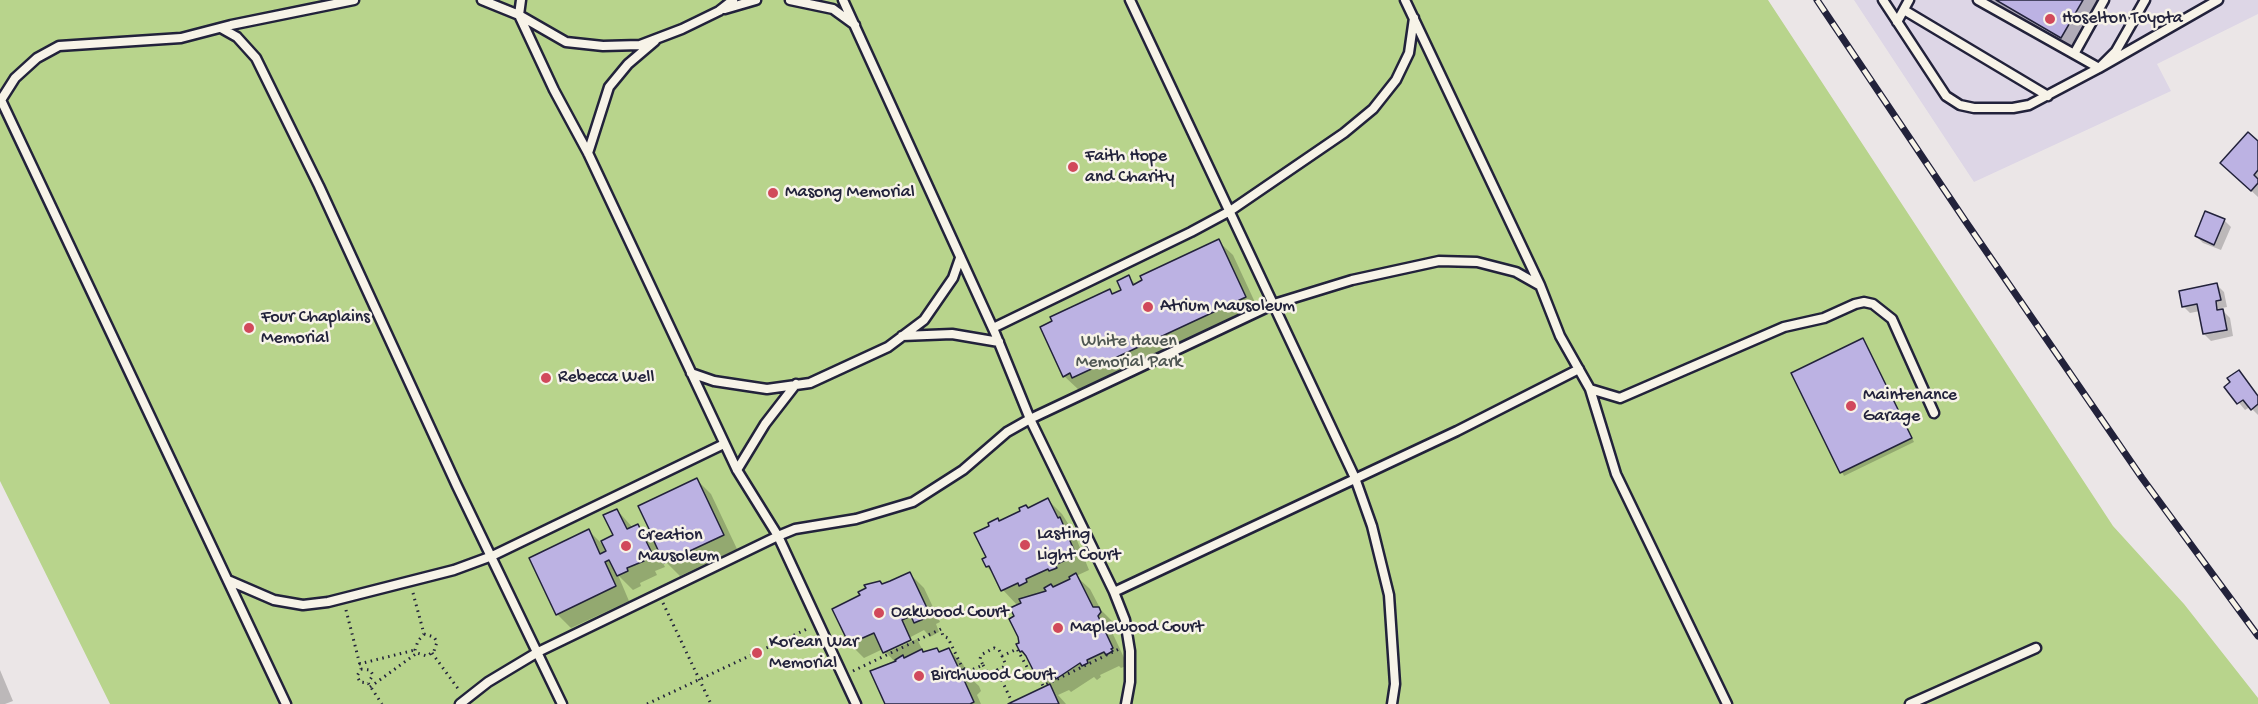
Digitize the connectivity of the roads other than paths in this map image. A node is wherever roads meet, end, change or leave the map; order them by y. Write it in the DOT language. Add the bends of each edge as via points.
graph roads {
  1 [pos="354,0"];
  2 [pos="482,0"];
  3 [pos="521,0"];
  4 [pos="733,0"];
  5 [pos="756,0"];
  6 [pos="790,0"];
  7 [pos="843,0"];
  8 [pos="1130,0"];
  9 [pos="1405,0"];
  10 [pos="1883,0"];
  11 [pos="1909,0"];
  12 [pos="1978,0"];
  13 [pos="2104,0"];
  14 [pos="2145,0"];
  15 [pos="2218,0"];
  16 [pos="1904,10"];
  17 [pos="719,11"];
  18 [pos="519,15"];
  19 [pos="1414,18"];
  20 [pos="1898,22"];
  21 [pos="856,26"];
  22 [pos="221,28"];
  23 [pos="659,37"];
  24 [pos="2074,54"];
  25 [pos="2099,68"];
  26 [pos="2048,96"];
  27 [pos="1,99"];
  28 [pos="588,153"];
  29 [pos="1230,211"];
  30 [pos="960,258"];
  31 [pos="1540,285"];
  32 [pos="1274,304"];
  33 [pos="993,328"];
  34 [pos="902,336"];
  35 [pos="999,342"];
  36 [pos="1579,369"];
  37 [pos="691,373"];
  38 [pos="796,384"];
  39 [pos="1590,389"];
  40 [pos="1934,412"];
  41 [pos="1030,419"];
  42 [pos="724,444"];
  43 [pos="737,470"];
  44 [pos="1354,478"];
  45 [pos="778,536"];
  46 [pos="492,556"];
  47 [pos="230,581"];
  48 [pos="1114,592"];
  49 [pos="2036,648"];
  50 [pos="538,652"];
  51 [pos="463,702"];
  52 [pos="286,704"];
  53 [pos="562,704"];
  54 [pos="856,704"];
  55 [pos="1125,704"];
  56 [pos="1392,704"];
  57 [pos="1727,704"];
  58 [pos="1910,704"];
  1 -- 22 [label="lane"];
  2 -- 18 [label="lane"];
  3 -- 18 [label="lane"];
  4 -- 17 [label="lane"];
  5 -- 17 [label="lane"];
  6 -- 21 [label="lane" via="833,9"];
  7 -- 21 [label="lane"];
  8 -- 29 [label="lane"];
  9 -- 19 [label="lane"];
  10 -- 20 [label="lane"];
  11 -- 16 [label="lane"];
  12 -- 24 [label="lane"];
  13 -- 24 [label="lane"];
  14 -- 25 [label="lane" via="2116,51"];
  15 -- 25 [label="lane"];
  16 -- 20 [label="lane"];
  16 -- 26 [label="lane"];
  17 -- 23 [label="lane"];
  18 -- 23 [label="lane" via="566,42 640,45"];
  18 -- 28 [label="lane"];
  19 -- 29 [label="lane" via="1409,53 1396,80 1373,109"];
  19 -- 31 [label="lane"];
  20 -- 26 [label="lane" via="1946,96 1959,105 2013,108"];
  21 -- 30 [label="lane"];
  22 -- 27 [label="lane" via="181,38 59,46 37,58 15,78"];
  22 -- 46 [label="lane" via="237,37 256,57"];
  23 -- 28 [label="lane" via="609,87"];
  24 -- 25 [label="lane"];
  25 -- 26 [label="lane"];
  27 -- 47 [label="lane"];
  28 -- 37 [label="lane"];
  29 -- 32 [label="lane"];
  29 -- 33 [label="lane"];
  30 -- 33 [label="lane"];
  30 -- 34 [label="lane" via="953,278 924,320"];
  31 -- 32 [label="lane" via="1516,272 1477,262 1439,261 1352,280"];
  31 -- 36 [label="lane" via="1560,336"];
  32 -- 41 [label="lane"];
  32 -- 44 [label="lane"];
  33 -- 35 [label="lane"];
  34 -- 35 [label="lane" via="952,334"];
  34 -- 38 [label="lane" via="854,363"];
  35 -- 41 [label="lane"];
  36 -- 39 [label="lane"];
  36 -- 44 [label="lane"];
  37 -- 38 [label="lane" via="714,381 766,388"];
  37 -- 42 [label="lane"];
  38 -- 43 [label="lane"];
  39 -- 40 [label="lane" via="1620,398 1784,327 1824,318 1864,302 1874,304 1892,319"];
  39 -- 57 [label="lane" via="1616,474"];
  41 -- 45 [label="lane" via="913,502"];
  41 -- 48 [label="lane"];
  42 -- 43 [label="lane"];
  42 -- 46 [label="lane"];
  43 -- 45 [label="lane"];
  44 -- 48 [label="lane"];
  44 -- 56 [label="lane" via="1372,526 1389,595 1395,684"];
  45 -- 50 [label="lane"];
  45 -- 54 [label="lane"];
  46 -- 47 [label="lane" via="454,570 303,605 274,600"];
  46 -- 50 [label="lane"];
  47 -- 52 [label="lane"];
  48 -- 55 [label="lane" via="1129,645 1130,682"];
  49 -- 58 [label="lane"];
  50 -- 51 [label="lane"];
  50 -- 53 [label="lane"];
}
